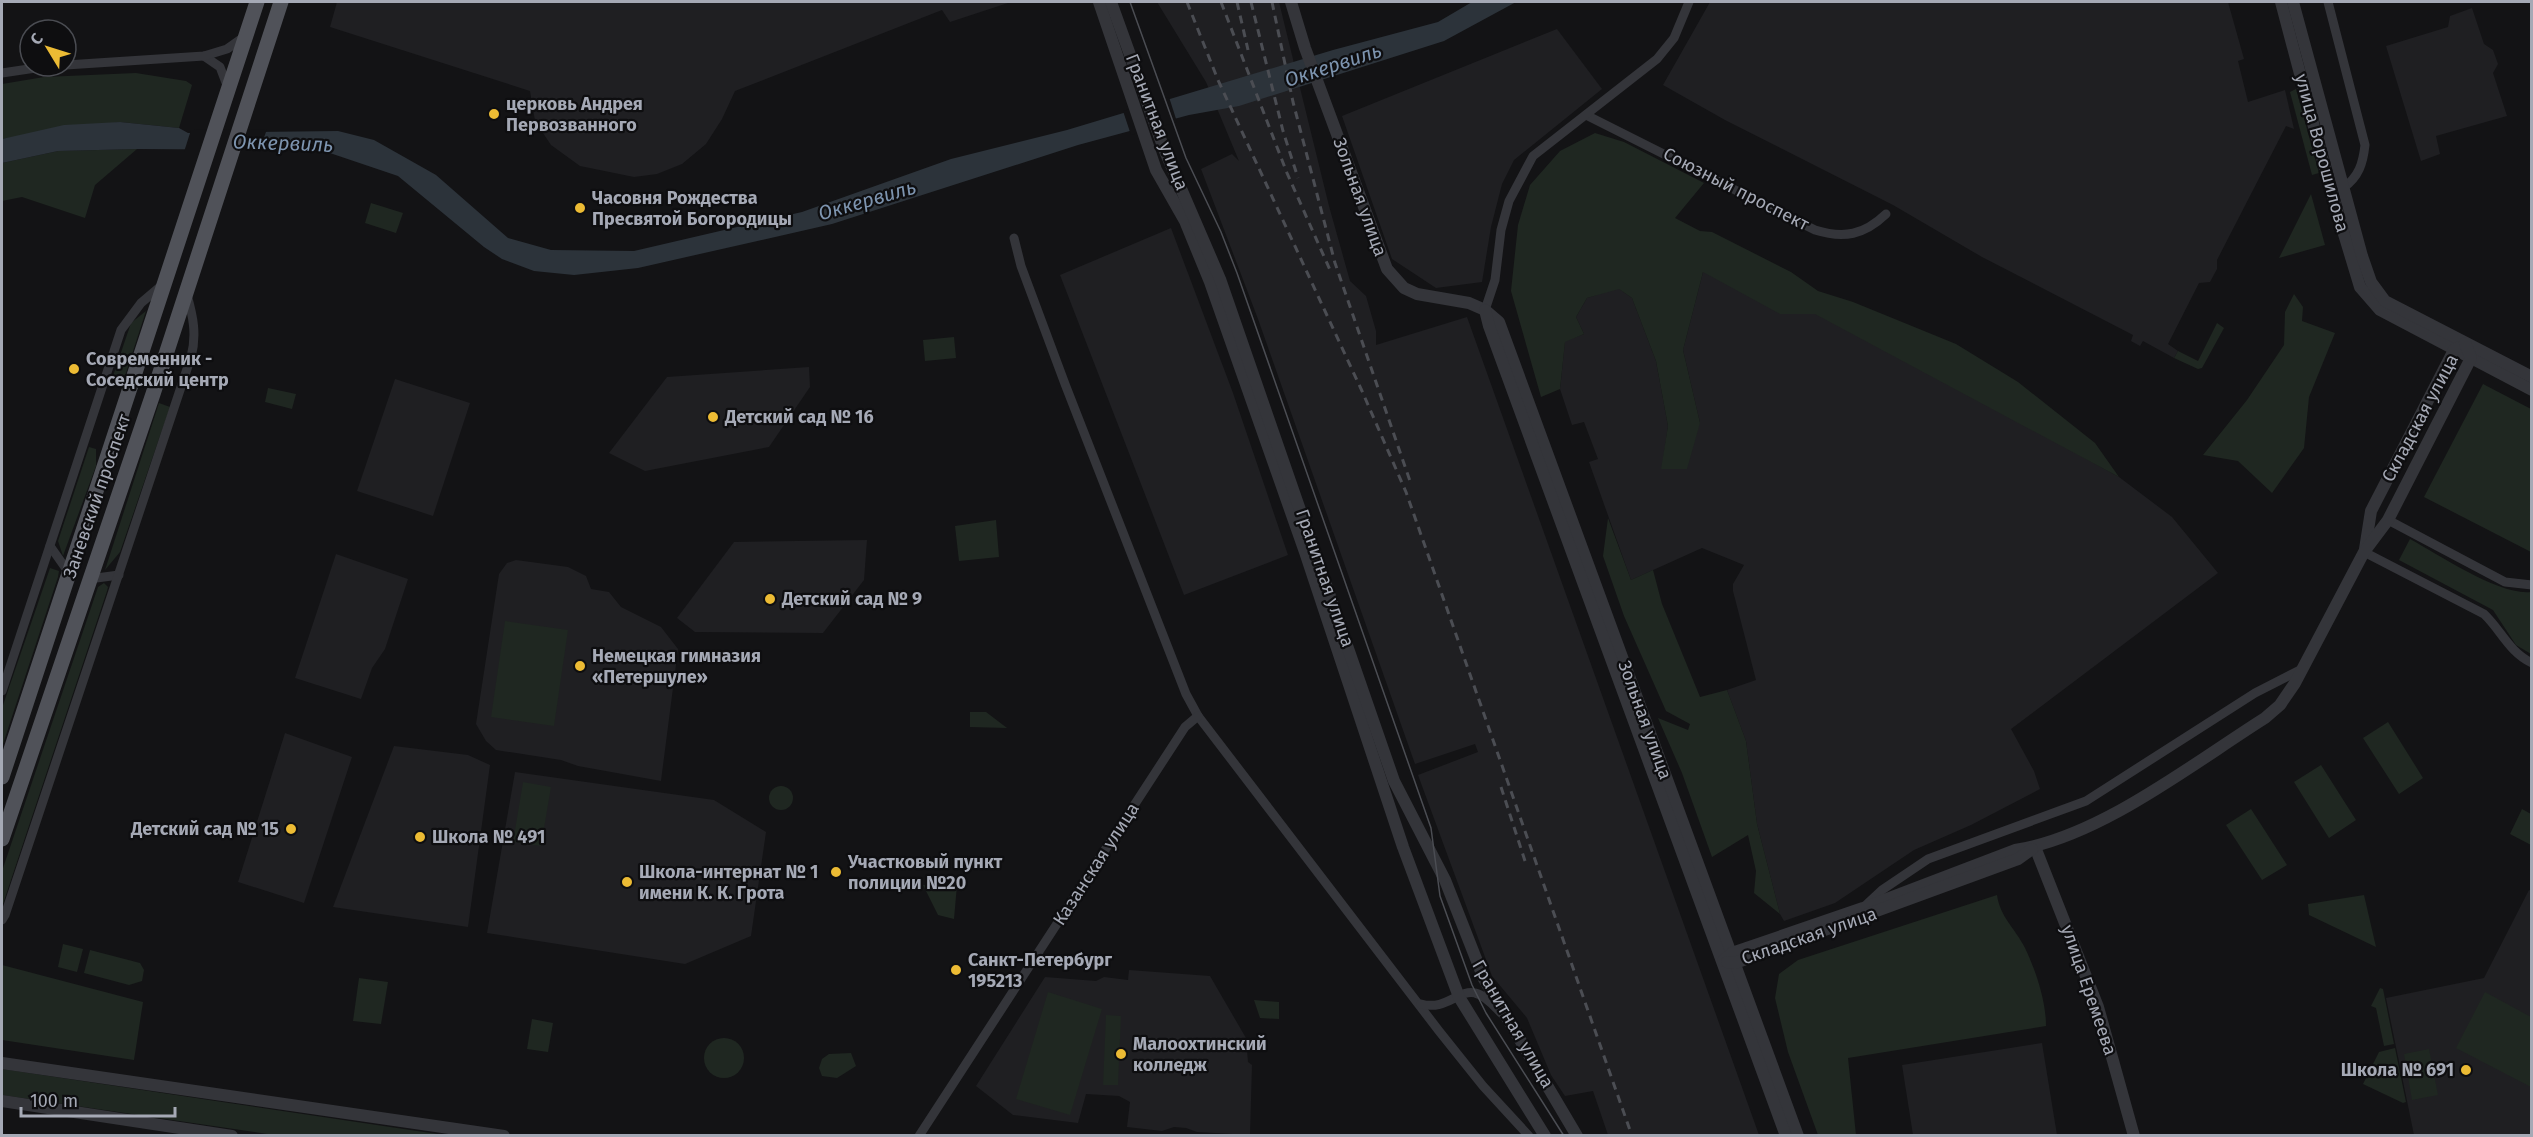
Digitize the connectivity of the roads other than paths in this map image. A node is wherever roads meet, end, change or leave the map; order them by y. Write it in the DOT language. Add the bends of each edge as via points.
graph roads {
  1 [pos="257,2"];
  2 [pos="281,2"];
  3 [pos="1099,2"];
  4 [pos="1111,2"];
  5 [pos="1291,2"];
  6 [pos="1689,2"];
  7 [pos="2281,2"];
  8 [pos="2293,2"];
  9 [pos="2328,2"];
  10 [pos="246,36"];
  11 [pos="204,56"];
  12 [pos="78,64"];
  13 [pos="18,71"];
  14 [pos="2,73"];
  15 [pos="227,98"];
  16 [pos="1586,115"];
  17 [pos="2343,188"];
  18 [pos="1886,214"];
  19 [pos="1014,238"];
  20 [pos="166,283"];
  21 [pos="187,292"];
  22 [pos="2375,298"];
  23 [pos="1485,310"];
  24 [pos="2459,346"];
  25 [pos="2470,358"];
  26 [pos="2532,377"];
  27 [pos="2532,390"];
  28 [pos="2371,511"];
  29 [pos="2388,520"];
  30 [pos="50,546"];
  31 [pos="2364,552"];
  32 [pos="69,573"];
  33 [pos="119,575"];
  34 [pos="89,579"];
  35 [pos="2532,585"];
  36 [pos="2532,663"];
  37 [pos="2302,669"];
  38 [pos="2,691"];
  39 [pos="1198,716"];
  40 [pos="2,777"];
  41 [pos="2,839"];
  42 [pos="2036,847"];
  43 [pos="1863,908"];
  44 [pos="2,920"];
  45 [pos="1730,959"];
  46 [pos="1459,997"];
  47 [pos="1421,1004"];
  48 [pos="1506,1018"];
  49 [pos="2,1063"];
  50 [pos="2,1101"];
  51 [pos="232,1136"];
  52 [pos="504,1136"];
  53 [pos="919,1136"];
  54 [pos="1529,1136"];
  55 [pos="1545,1136"];
  56 [pos="1577,1136"];
  57 [pos="1786,1136"];
  58 [pos="1798,1136"];
  59 [pos="2134,1136"];
  1 -- 10 [label="main road"];
  2 -- 21 [label="main road, Заневский проспект"];
  3 -- 46 [label="street, Гранитная улица" via="1155,170 1185,221 1210,282 1403,847"];
  4 -- 48 [label="street, Гранитная улица" via="1164,148 1220,279 1394,781 1445,880 1478,964"];
  5 -- 23 [label="street, Зольная улица" via="1387,269 1404,288 1417,294 1469,303"];
  6 -- 16 [label="street" via="1674,38 1657,59"];
  7 -- 22 [label="street, улица Ворошилова" via="2333,201 2360,287"];
  8 -- 17 [label="street, улица Ворошилова"];
  9 -- 17 [label="street" via="2365,145 2358,173"];
  10 -- 11 [label="street" via="227,50"];
  10 -- 15 [label="main road"];
  11 -- 12 [label="street"];
  11 -- 15 [label="street" via="220,67"];
  13 -- 14 [label="street"];
  15 -- 20 [label="main road, Заневский проспект"];
  16 -- 18 [label="street, Союзный проспект" via="1815,230 1832,235 1866,231"];
  16 -- 23 [label="street" via="1533,156 1519,179 1501,230 1495,280"];
  17 -- 22 [label="street, улица Ворошилова"];
  19 -- 39 [label="street" via="1065,384"];
  20 -- 30 [label="street" via="141,303 121,330"];
  20 -- 32 [label="main road, Заневский проспект"];
  21 -- 33 [label="street" via="193,316 193,348"];
  21 -- 34 [label="main road, Заневский проспект"];
  22 -- 24 [label="street" via="2380,310"];
  23 -- 45 [label="street, Зольная улица" via="1499,322"];
  24 -- 25 [label="street, Складская улица"];
  24 -- 26 [label="street"];
  24 -- 28 [label="street, Складская улица"];
  25 -- 27 [label="street"];
  25 -- 29 [label="street, Складская улица"];
  28 -- 29 [label="street"];
  28 -- 31 [label="street, Складская улица"];
  29 -- 31 [label="street, Складская улица"];
  29 -- 35 [label="street" via="2505,582"];
  30 -- 32 [label="street"];
  30 -- 38 [label="street"];
  31 -- 36 [label="street" via="2484,614 2508,646"];
  31 -- 37 [label="street, Складская улица"];
  32 -- 40 [label="main road, Заневский проспект"];
  33 -- 34 [label="street"];
  33 -- 44 [label="street"];
  34 -- 41 [label="main road, Заневский проспект"];
  37 -- 42 [label="street, Складская улица" via="2280,705 2265,718 2091,826"];
  37 -- 43 [label="street" via="2255,693 2085,801 1928,859"];
  39 -- 47 [label="street"];
  39 -- 53 [label="street, Казанская улица" via="1185,727"];
  42 -- 43 [label="street, Складская улица" via="2015,850"];
  42 -- 45 [label="street, Складская улица" via="2019,860"];
  42 -- 59 [label="street, улица Еремеева" via="2098,1006"];
  43 -- 45 [label="street, Складская улица"];
  45 -- 57 [label="street, Зольная улица"];
  45 -- 58 [label="street, Зольная улица"];
  46 -- 47 [label="street" via="1437,1006"];
  46 -- 48 [label="street" via="1469,993 1482,996"];
  46 -- 55 [label="street, Гранитная улица"];
  47 -- 54 [label="street" via="1483,1086"];
  48 -- 56 [label="street, Гранитная улица"];
  49 -- 52 [label="street"];
  50 -- 51 [label="street"];
}
